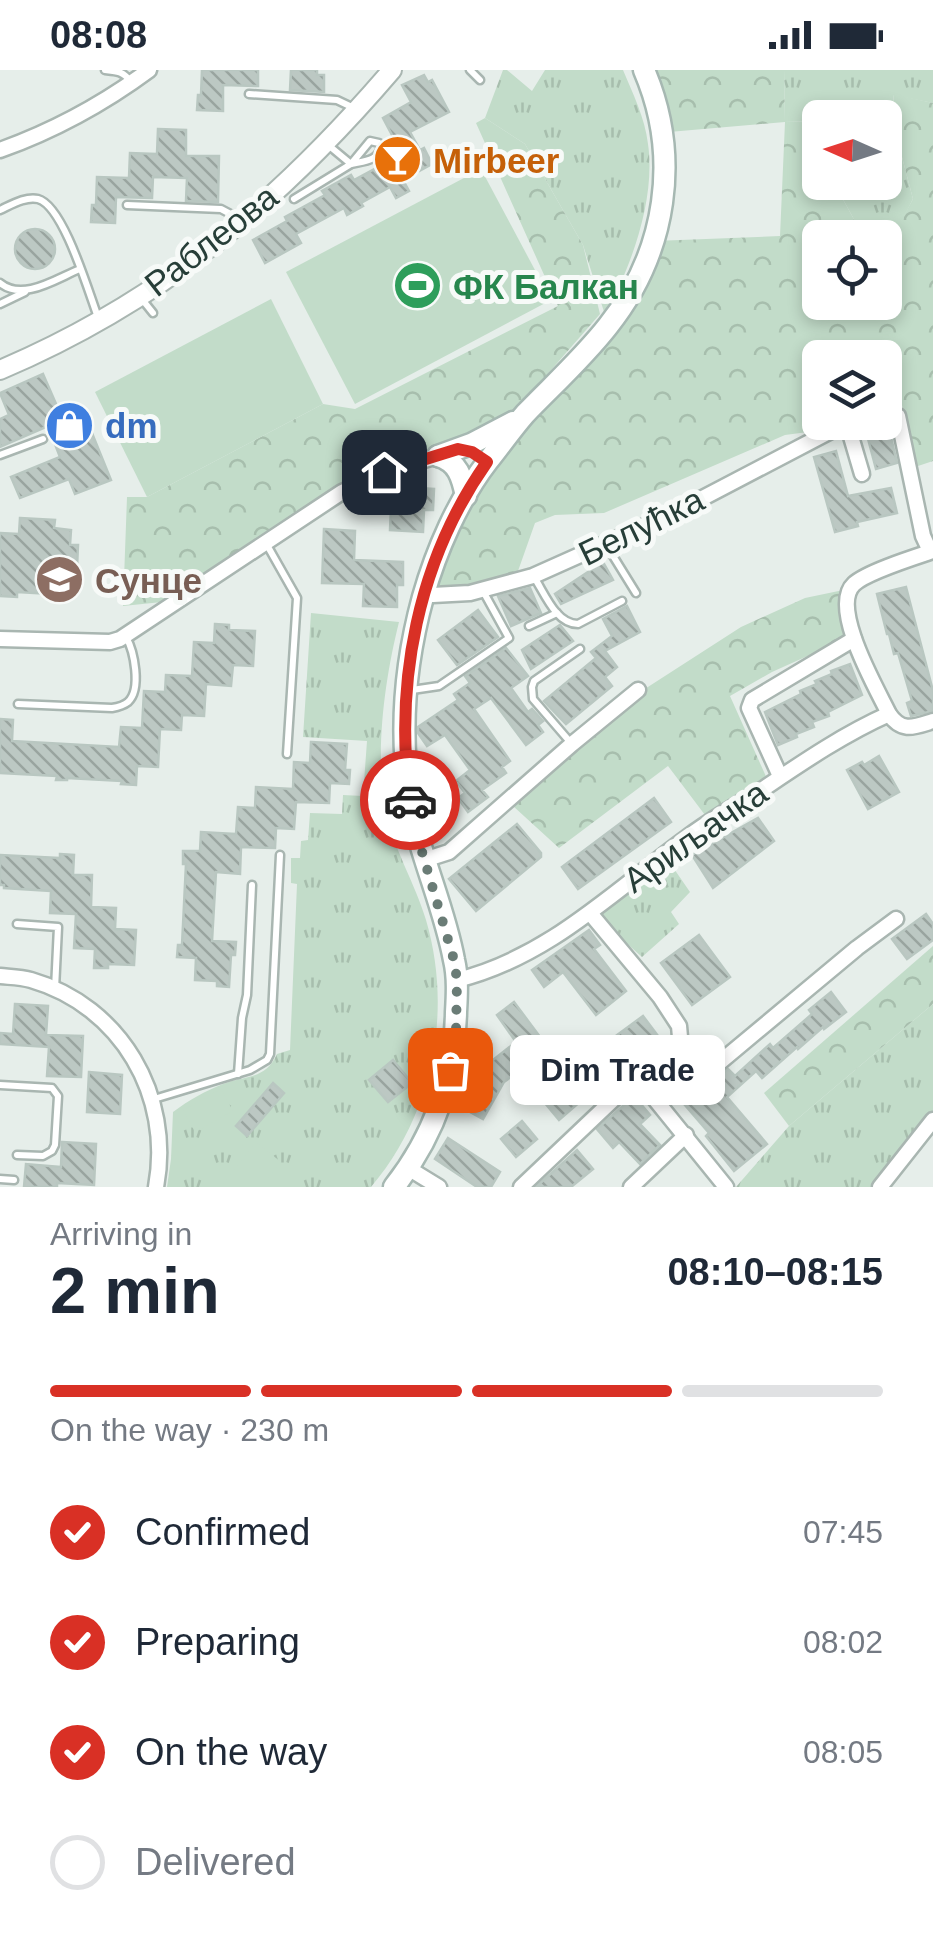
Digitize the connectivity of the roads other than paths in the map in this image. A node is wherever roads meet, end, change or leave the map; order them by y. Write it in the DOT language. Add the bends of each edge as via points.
graph roads {
  1 [pos="105,70"];
  2 [pos="148,70"];
  3 [pos="392,70"];
  4 [pos="470,70"];
  5 [pos="644,70"];
  6 [pos="480,80"];
  7 [pos="131,83"];
  8 [pos="249,94"];
  9 [pos="357,110"];
  10 [pos="326,144"];
  11 [pos="0,150"];
  12 [pos="352,164"];
  13 [pos="294,198"];
  14 [pos="127,205"];
  15 [pos="0,210"];
  16 [pos="244,221"];
  17 [pos="80,268"];
  18 [pos="0,284"];
  19 [pos="26,291"];
  20 [pos="140,296"];
  21 [pos="0,304"];
  22 [pos="152,313"];
  23 [pos="99,322"];
  24 [pos="0,370"];
  25 [pos="524,416"];
  26 [pos="902,435"];
  27 [pos="43,439"];
  28 [pos="815,440"];
  29 [pos="853,440"];
  30 [pos="0,455"];
  31 [pos="448,455"];
  32 [pos="485,465"];
  33 [pos="862,474"];
  34 [pos="466,496"];
  35 [pos="266,544"];
  36 [pos="605,544"];
  37 [pos="932,551"];
  38 [pos="534,576"];
  39 [pos="483,591"];
  40 [pos="636,593"];
  41 [pos="424,594"];
  42 [pos="622,601"];
  43 [pos="557,613"];
  44 [pos="529,626"];
  45 [pos="125,636"];
  46 [pos="854,639"];
  47 [pos="0,640"];
  48 [pos="580,649"];
  49 [pos="406,690"];
  50 [pos="638,690"];
  51 [pos="18,704"];
  52 [pos="888,714"];
  53 [pos="933,721"];
  54 [pos="572,744"];
  55 [pos="287,754"];
  56 [pos="780,776"];
  57 [pos="280,854"];
  58 [pos="424,860"];
  59 [pos="252,886"];
  60 [pos="590,913"];
  61 [pos="896,919"];
  62 [pos="17,924"];
  63 [pos="0,976"];
  64 [pos="457,980"];
  65 [pos="55,990"];
  66 [pos="238,1074"];
  67 [pos="636,1077"];
  68 [pos="0,1085"];
  69 [pos="152,1099"];
  70 [pos="658,1101"];
  71 [pos="933,1120"];
  72 [pos="686,1135"];
  73 [pos="16,1155"];
  74 [pos="408,1168"];
  75 [pos="0,1179"];
  76 [pos="14,1180"];
  77 [pos="156,1187"];
  78 [pos="394,1187"];
  79 [pos="439,1187"];
  80 [pos="520,1187"];
  81 [pos="631,1187"];
  82 [pos="726,1187"];
  83 [pos="880,1187"];
  1 -- 7 [label="lane" via="126,74"];
  2 -- 7 [label="street"];
  3 -- 9 [label="street, Раблеова"];
  4 -- 6 [label="lane"];
  5 -- 25 [label="main road" via="664,141 654,241 616,316"];
  7 -- 11 [label="street"];
  8 -- 9 [label="lane" via="337,100"];
  9 -- 10 [label="street, Раблеова"];
  10 -- 12 [label="lane"];
  10 -- 16 [label="street, Раблеова"];
  12 -- 12 [label="lane" via="370,141 379,143 376,156"];
  12 -- 13 [label="lane"];
  14 -- 16 [label="lane" via="221,209"];
  15 -- 17 [label="lane" via="36,198 51,206"];
  16 -- 20 [label="street, Раблеова"];
  17 -- 19 [label="lane"];
  17 -- 23 [label="lane"];
  18 -- 19 [label="lane"];
  19 -- 21 [label="lane"];
  20 -- 22 [label="lane"];
  20 -- 23 [label="street, Раблеова"];
  23 -- 24 [label="street, Раблеова"];
  25 -- 31 [label="main road"];
  25 -- 32 [label="main road"];
  26 -- 37 [label="street"];
  27 -- 30 [label="lane"];
  28 -- 36 [label="street, Белућка"];
  29 -- 33 [label="street"];
  31 -- 32 [label="main road" via="472,452"];
  31 -- 34 [label="main road"];
  31 -- 35 [label="street" via="366,480"];
  32 -- 34 [label="main road"];
  34 -- 41 [label="main road"];
  35 -- 45 [label="street"];
  35 -- 55 [label="lane" via="297,598"];
  36 -- 38 [label="street, Белућка"];
  36 -- 40 [label="lane"];
  37 -- 46 [label="street" via="854,584 846,601"];
  38 -- 39 [label="street, Белућка"];
  38 -- 43 [label="lane"];
  39 -- 41 [label="street, Белућка"];
  39 -- 49 [label="lane" via="510,638 439,686"];
  41 -- 49 [label="main road"];
  42 -- 43 [label="lane" via="578,624"];
  43 -- 44 [label="lane"];
  45 -- 47 [label="street" via="110,642"];
  45 -- 51 [label="lane" via="134,656 134,693 126,704"];
  46 -- 52 [label="street"];
  46 -- 56 [label="street" via="752,700"];
  48 -- 54 [label="lane" via="532,688 533,699"];
  49 -- 58 [label="main road" via="408,782"];
  50 -- 54 [label="street"];
  52 -- 53 [label="street" via="906,728"];
  52 -- 56 [label="street, Ариљачка"];
  54 -- 58 [label="street" via="449,852"];
  56 -- 60 [label="street, Ариљачка" via="687,836"];
  57 -- 66 [label="lane" via="270,1054"];
  58 -- 64 [label="main road"];
  59 -- 66 [label="lane"];
  60 -- 64 [label="street, Ариљачка" via="520,957"];
  60 -- 67 [label="street" via="679,1026 676,1045"];
  61 -- 70 [label="street" via="714,1068"];
  62 -- 65 [label="lane" via="58,927"];
  63 -- 65 [label="street"];
  64 -- 74 [label="main road" via="445,1094"];
  65 -- 69 [label="street" via="110,1028 135,1060"];
  66 -- 69 [label="lane"];
  67 -- 70 [label="street"];
  67 -- 80 [label="street"];
  68 -- 73 [label="lane" via="52,1088 58,1096 52,1151"];
  69 -- 77 [label="street" via="160,1158"];
  70 -- 72 [label="street"];
  71 -- 83 [label="street"];
  72 -- 81 [label="street"];
  72 -- 82 [label="street"];
  74 -- 78 [label="main road"];
  74 -- 79 [label="street"];
  75 -- 76 [label="lane"];
}
